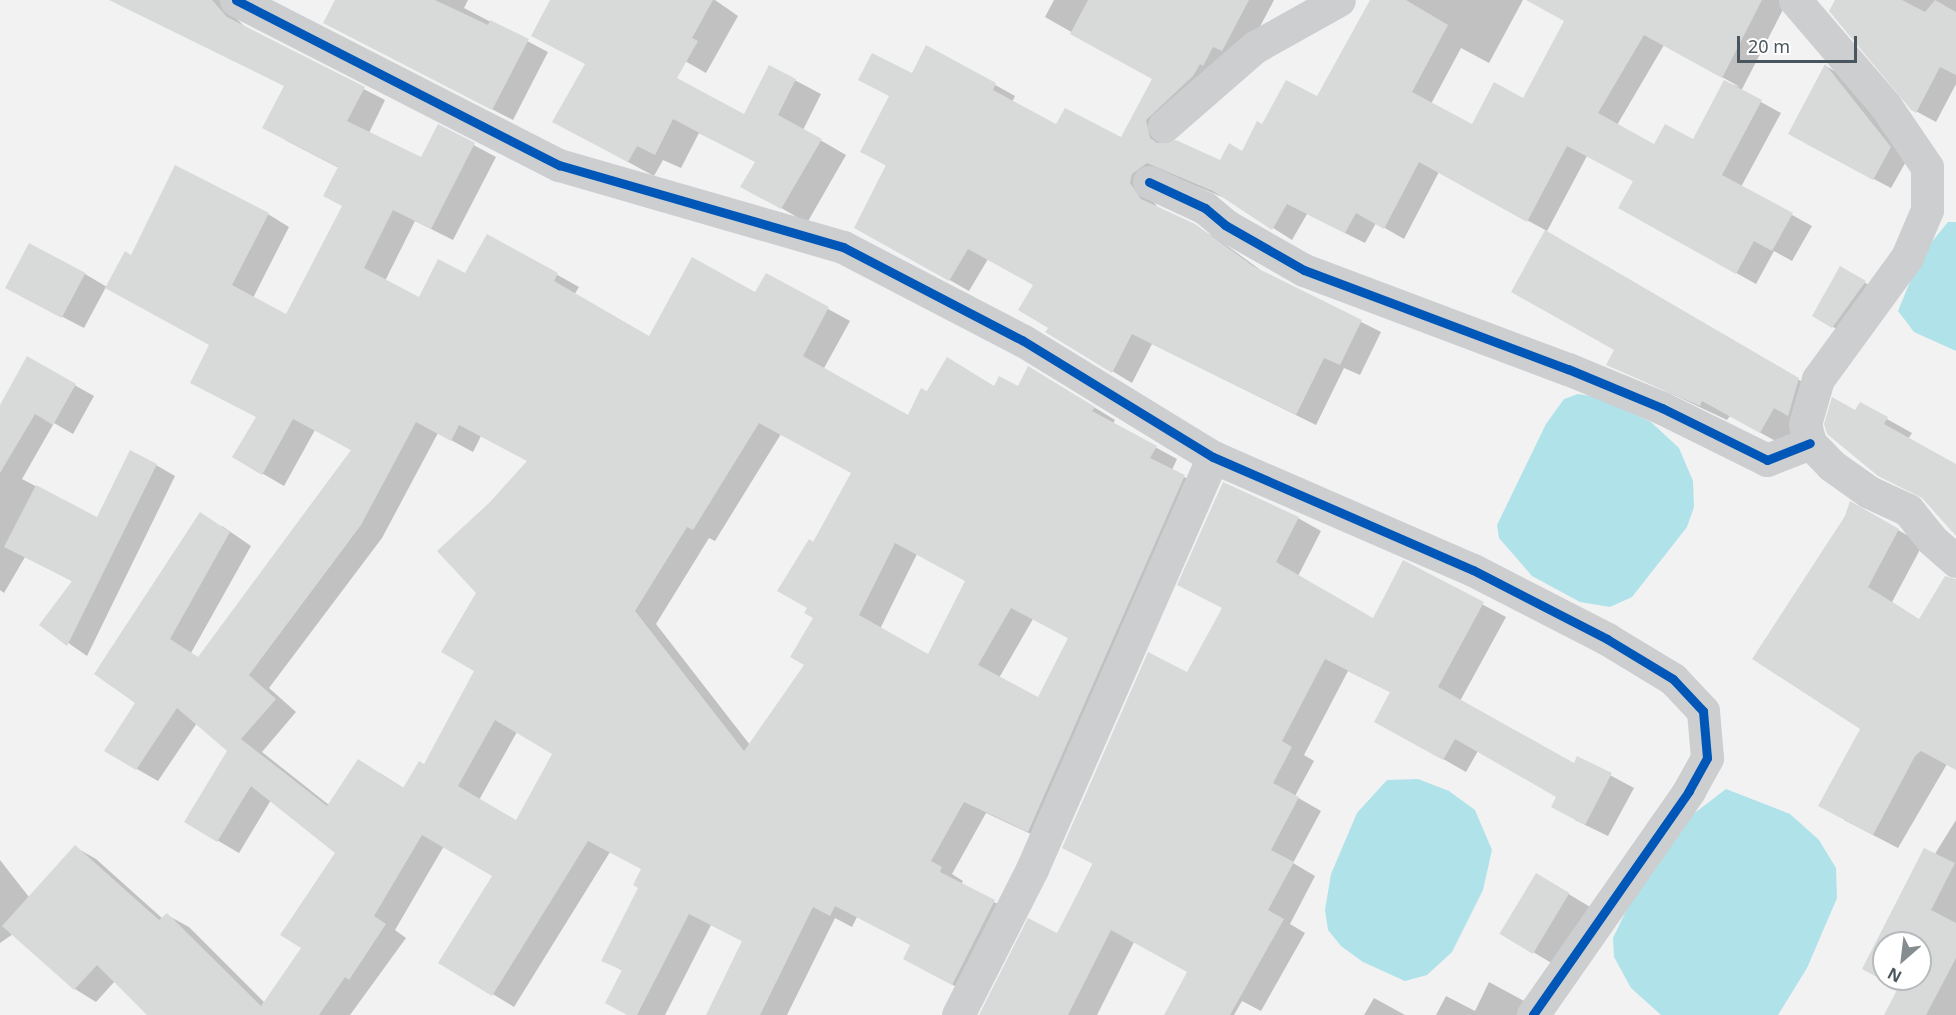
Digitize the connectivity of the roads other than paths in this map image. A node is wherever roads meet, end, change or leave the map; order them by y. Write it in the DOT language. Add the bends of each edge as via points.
graph roads {
  1 [pos="236,0"];
  2 [pos="1339,0"];
  3 [pos="1795,0"];
  4 [pos="1164,126"];
  5 [pos="1149,182"];
  6 [pos="1810,443"];
  7 [pos="1213,457"];
  8 [pos="1956,561"];
  9 [pos="958,1015"];
  10 [pos="1533,1015"];
  1 -- 7 [label="street" via="559,165 843,247 1022,340"];
  2 -- 4 [label="street" via="1255,47"];
  3 -- 6 [label="street" via="1885,105 1927,167 1927,210 1907,257 1818,379 1805,424"];
  5 -- 6 [label="street" via="1205,208 1225,225 1304,270 1568,369 1662,408 1767,460"];
  6 -- 8 [label="street" via="1869,492 1908,510 1932,540"];
  7 -- 9 [label="street" via="1032,869"];
  7 -- 10 [label="street" via="1473,570 1607,639 1673,679 1703,711 1707,758 1689,791"];
}
